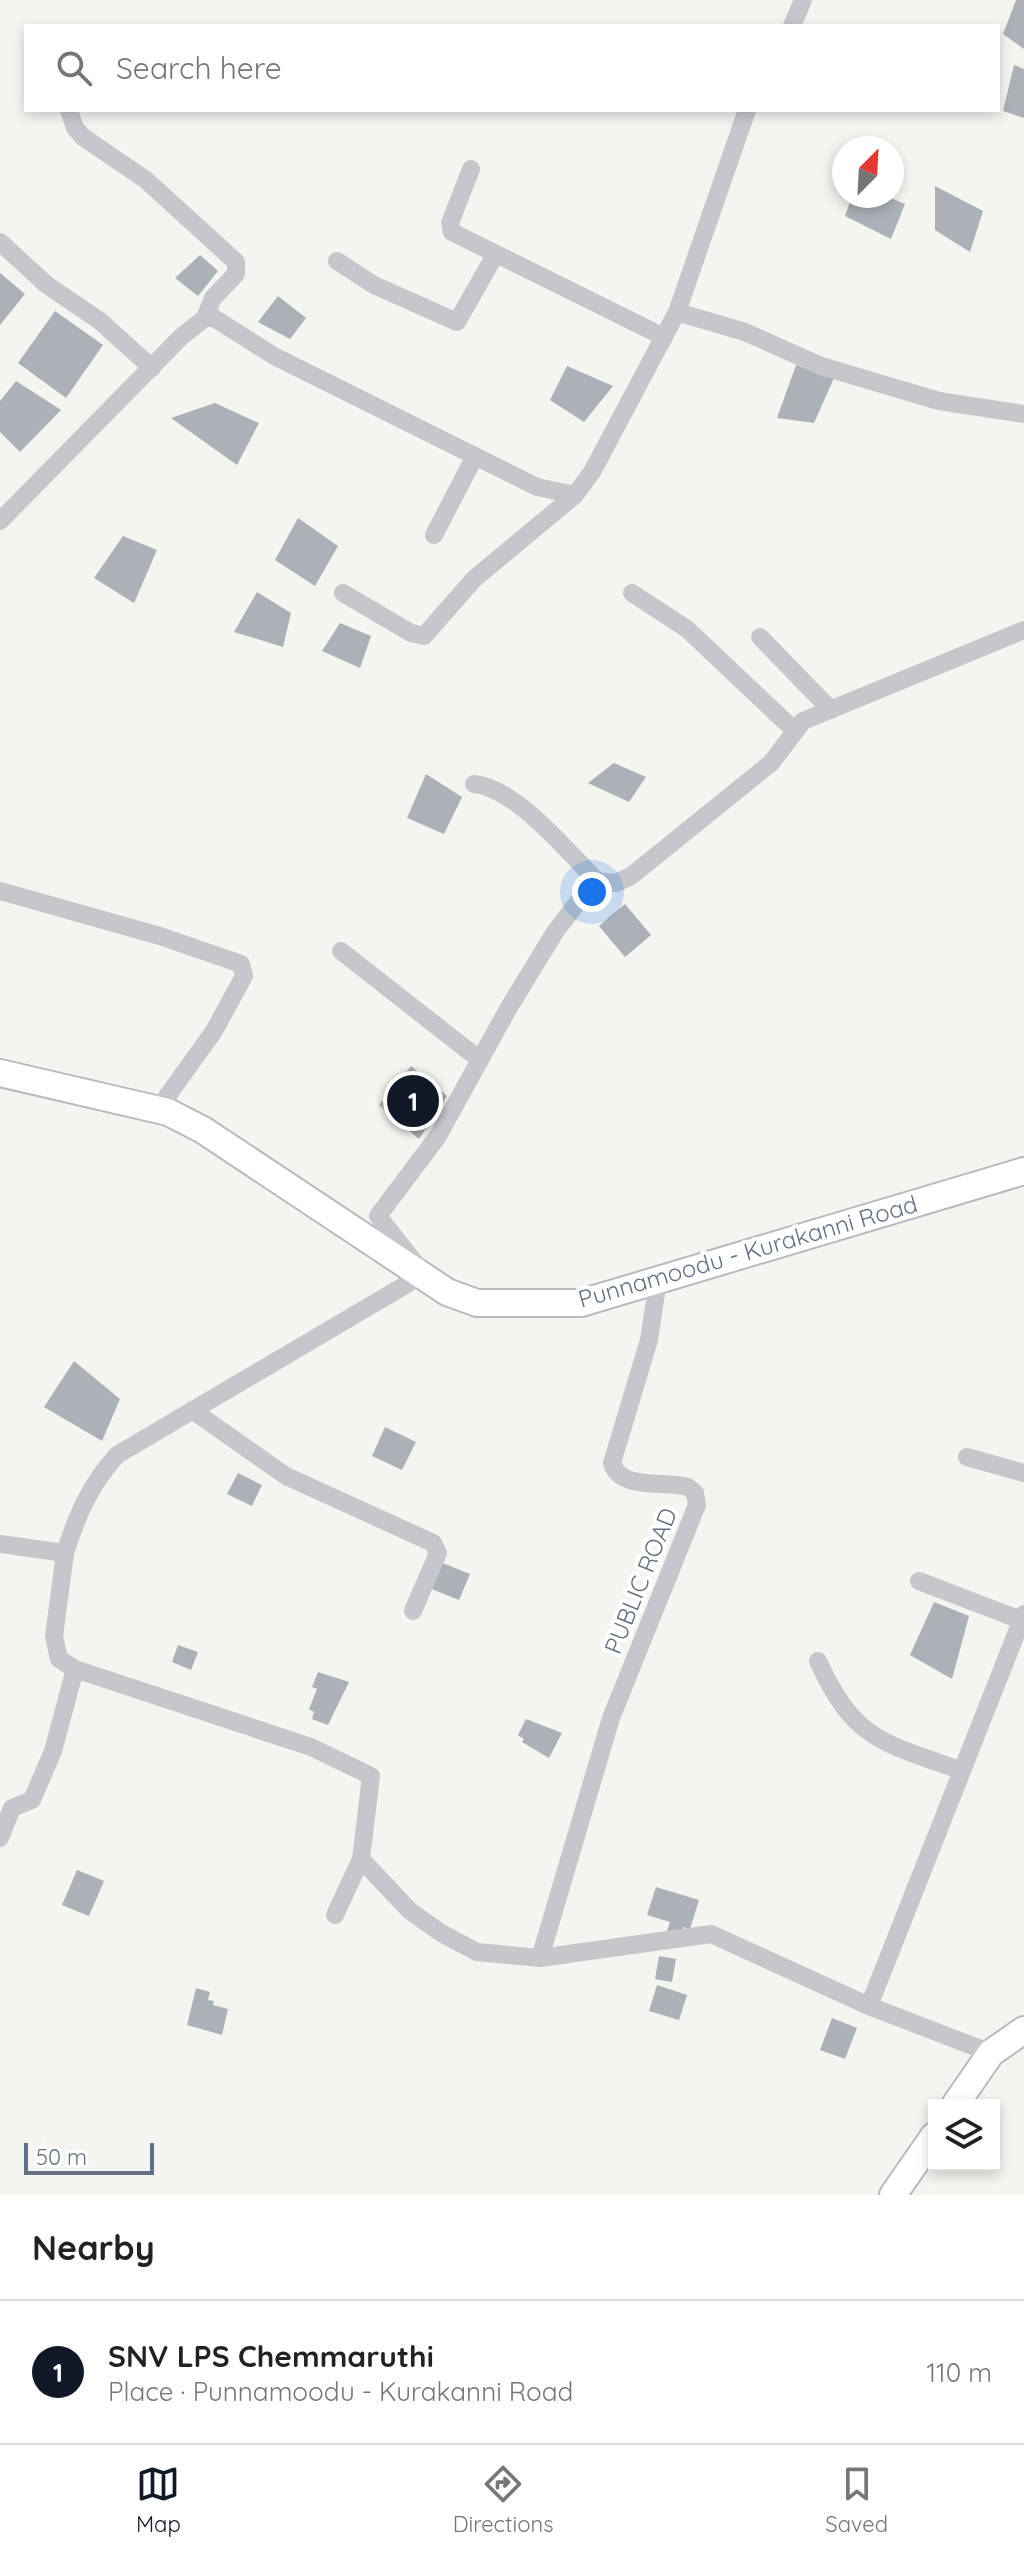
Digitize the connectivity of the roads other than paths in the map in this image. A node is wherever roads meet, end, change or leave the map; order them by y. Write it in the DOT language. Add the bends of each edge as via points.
graph roads {
  1 [pos="803,0"];
  2 [pos="793,24"];
  3 [pos="70,112"];
  4 [pos="746,112"];
  5 [pos="471,169"];
  6 [pos="0,242"];
  7 [pos="495,255"];
  8 [pos="337,261"];
  9 [pos="677,312"];
  10 [pos="205,318"];
  11 [pos="664,337"];
  12 [pos="152,368"];
  13 [pos="1024,414"];
  14 [pos="475,456"];
  15 [pos="575,495"];
  16 [pos="0,521"];
  17 [pos="434,535"];
  18 [pos="343,593"];
  19 [pos="632,593"];
  20 [pos="1024,630"];
  21 [pos="760,637"];
  22 [pos="831,710"];
  23 [pos="794,730"];
  24 [pos="474,784"];
  25 [pos="597,881"];
  26 [pos="0,891"];
  27 [pos="341,951"];
  28 [pos="480,1060"];
  29 [pos="0,1073"];
  30 [pos="158,1109"];
  31 [pos="1024,1171"];
  32 [pos="424,1274"];
  33 [pos="658,1280"];
  34 [pos="192,1410"];
  35 [pos="967,1457"];
  36 [pos="1024,1473"];
  37 [pos="0,1544"];
  38 [pos="65,1553"];
  39 [pos="919,1581"];
  40 [pos="413,1611"];
  41 [pos="1021,1627"];
  42 [pos="818,1661"];
  43 [pos="75,1669"];
  44 [pos="960,1770"];
  45 [pos="0,1838"];
  46 [pos="361,1859"];
  47 [pos="335,1915"];
  48 [pos="540,1958"];
  49 [pos="869,2006"];
  50 [pos="1024,2030"];
  51 [pos="991,2053"];
  52 [pos="959,2099"];
  53 [pos="928,2145"];
  54 [pos="893,2195"];
  1 -- 2 [label="street"];
  3 -- 10 [label="street" via="83,137 146,180 236,262 236,274 213,298"];
  4 -- 9 [label="street"];
  5 -- 7 [label="street" via="450,227"];
  6 -- 12 [label="street"];
  7 -- 8 [label="street" via="457,322 374,285"];
  7 -- 11 [label="street"];
  9 -- 11 [label="street"];
  9 -- 13 [label="street" via="745,332 821,366 939,401"];
  10 -- 12 [label="street"];
  10 -- 14 [label="street" via="214,318 274,356"];
  11 -- 15 [label="street"];
  12 -- 16 [label="street"];
  14 -- 15 [label="street" via="537,487"];
  14 -- 17 [label="street"];
  15 -- 18 [label="street" via="474,579 424,636"];
  19 -- 23 [label="street" via="687,629"];
  20 -- 22 [label="street"];
  21 -- 22 [label="street"];
  22 -- 23 [label="street"];
  23 -- 25 [label="street" via="771,763 654,859 616,883"];
  24 -- 25 [label="street" via="488,786 525,811"];
  25 -- 28 [label="street" via="555,932"];
  26 -- 30 [label="street" via="241,964 244,976 214,1031"];
  27 -- 28 [label="street"];
  28 -- 32 [label="street" via="438,1136 378,1216"];
  29 -- 30 [label="main road, Punnamoodu - Kurakanni Road"];
  30 -- 32 [label="main road, Punnamoodu - Kurakanni Road" via="203,1130"];
  31 -- 33 [label="main road, Punnamoodu - Kurakanni Road"];
  32 -- 33 [label="main road, Punnamoodu - Kurakanni Road" via="467,1301 520,1305 581,1303"];
  32 -- 34 [label="street"];
  33 -- 48 [label="street, PUBLIC ROAD" via="649,1340 612,1465 627,1480 688,1487 697,1505 611,1718"];
  34 -- 38 [label="street" via="117,1455 77,1514"];
  34 -- 40 [label="street" via="286,1476 433,1543 438,1553"];
  35 -- 36 [label="street"];
  37 -- 38 [label="street"];
  38 -- 43 [label="street" via="54,1636 59,1659"];
  39 -- 41 [label="street"];
  41 -- 44 [label="street"];
  42 -- 44 [label="street" via="841,1704 867,1734"];
  43 -- 45 [label="street" via="53,1751 32,1800 12,1808"];
  43 -- 46 [label="street" via="311,1747 371,1776"];
  44 -- 49 [label="street"];
  46 -- 47 [label="street"];
  46 -- 48 [label="street" via="410,1911 460,1944 487,1954"];
  48 -- 49 [label="street" via="711,1934"];
  49 -- 51 [label="street"];
  50 -- 51 [label="main road"];
  51 -- 52 [label="main road"];
  53 -- 54 [label="main road"];
}
